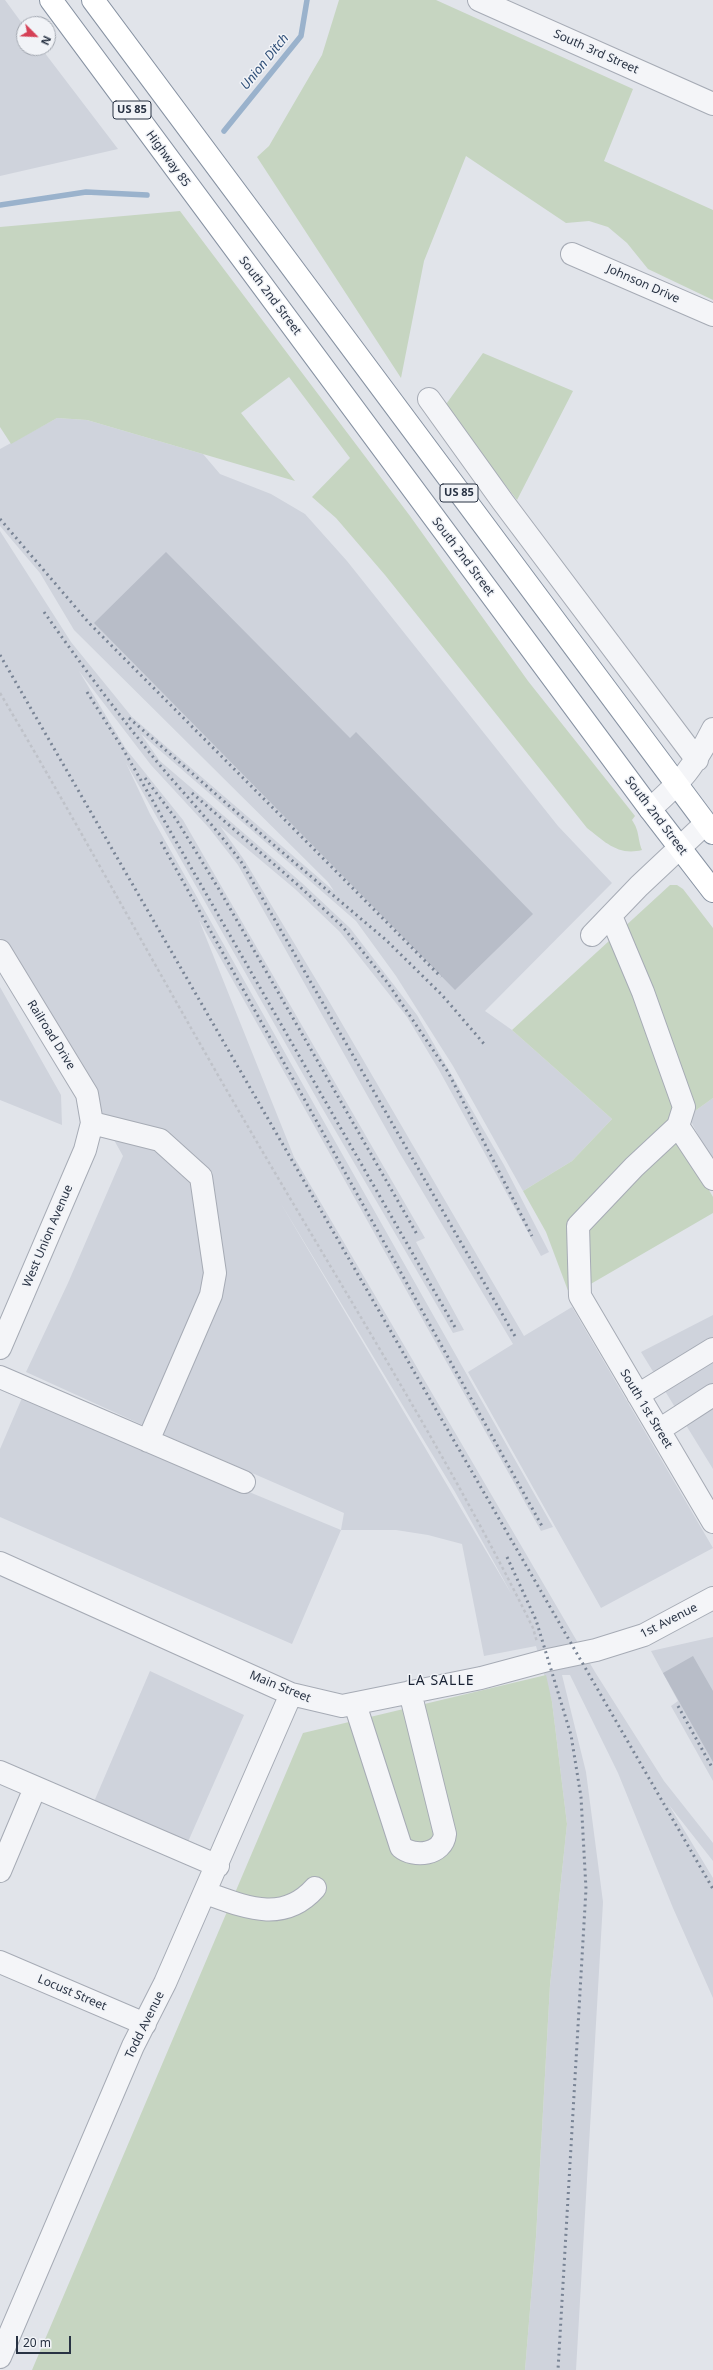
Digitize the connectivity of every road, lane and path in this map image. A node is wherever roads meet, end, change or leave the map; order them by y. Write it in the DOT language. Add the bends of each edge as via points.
graph roads {
  1 [pos="51,0"];
  2 [pos="93,0"];
  3 [pos="479,0"];
  4 [pos="713,104"];
  5 [pos="214,221"];
  6 [pos="572,254"];
  7 [pos="713,315"];
  8 [pos="429,399"];
  9 [pos="0,693"];
  10 [pos="713,729"];
  11 [pos="698,760"];
  12 [pos="676,786"];
  13 [pos="650,809"];
  14 [pos="709,828"];
  15 [pos="680,847"];
  16 [pos="713,891"];
  17 [pos="611,916"];
  18 [pos="592,935"];
  19 [pos="0,951"];
  20 [pos="92,1123"];
  21 [pos="678,1126"];
  22 [pos="713,1179"];
  23 [pos="0,1348"];
  24 [pos="713,1349"];
  25 [pos="0,1377"];
  26 [pos="638,1395"];
  27 [pos="713,1396"];
  28 [pos="659,1430"];
  29 [pos="148,1441"];
  30 [pos="244,1482"];
  31 [pos="713,1522"];
  32 [pos="0,1563"];
  33 [pos="713,1598"];
  34 [pos="577,1653"];
  35 [pos="542,1661"];
  36 [pos="410,1692"];
  37 [pos="292,1694"];
  38 [pos="355,1704"];
  39 [pos="0,1772"];
  40 [pos="35,1788"];
  41 [pos="218,1866"];
  42 [pos="0,1871"];
  43 [pos="315,1888"];
  44 [pos="206,1893"];
  45 [pos="0,1962"];
  46 [pos="145,2024"];
  47 [pos="0,2357"];
  1 -- 5 [label="highway, Highway 85 / US 85"];
  2 -- 12 [label="highway, US 85"];
  3 -- 4 [label="street, South 3rd Street"];
  5 -- 13 [label="highway, South 2nd Street / US 85"];
  6 -- 7 [label="street, Johnson Drive"];
  8 -- 11 [label="street" via="503,502"];
  9 -- 35 [label="path" via="46,770 194,1036 478,1520 533,1628"];
  10 -- 11 [label="street"];
  11 -- 12 [label="street"];
  12 -- 13 [label="street"];
  12 -- 14 [label="highway, US 85"];
  13 -- 15 [label="highway, South 2nd Street / US 85"];
  14 -- 15 [label="street"];
  15 -- 16 [label="highway, South 2nd Street / US 85"];
  15 -- 17 [label="street"];
  17 -- 18 [label="street"];
  17 -- 21 [label="street" via="643,992 684,1107"];
  19 -- 20 [label="street, Railroad Drive" via="83,1087 92,1111"];
  20 -- 23 [label="street, West Union Avenue" via="85,1150"];
  20 -- 29 [label="street" via="160,1140 201,1177 215,1272 212,1295"];
  21 -- 22 [label="street"];
  21 -- 26 [label="street, South 1st Street" via="634,1167 578,1226 580,1296"];
  24 -- 26 [label="street"];
  25 -- 29 [label="street"];
  26 -- 28 [label="street, South 1st Street"];
  27 -- 28 [label="street"];
  28 -- 31 [label="street, South 1st Street"];
  29 -- 30 [label="street"];
  32 -- 37 [label="street, Main Street"];
  33 -- 34 [label="street, 1st Avenue" via="644,1635 596,1650"];
  34 -- 35 [label="street, Main Street"];
  35 -- 36 [label="street, Main Street" via="481,1678"];
  36 -- 38 [label="street, Main Street"];
  36 -- 38 [label="street" via="445,1834 445,1839 438,1847 423,1854 406,1852 401,1847"];
  37 -- 38 [label="street, Main Street" via="342,1706"];
  37 -- 41 [label="street, Todd Avenue"];
  39 -- 40 [label="street"];
  40 -- 41 [label="street"];
  40 -- 42 [label="street"];
  41 -- 44 [label="street, Todd Avenue"];
  43 -- 44 [label="street" via="296,1905 285,1909 265,1910"];
  44 -- 46 [label="street, Todd Avenue"];
  45 -- 46 [label="street, Locust Street"];
  46 -- 47 [label="street, Todd Avenue" via="133,2046"];
}
